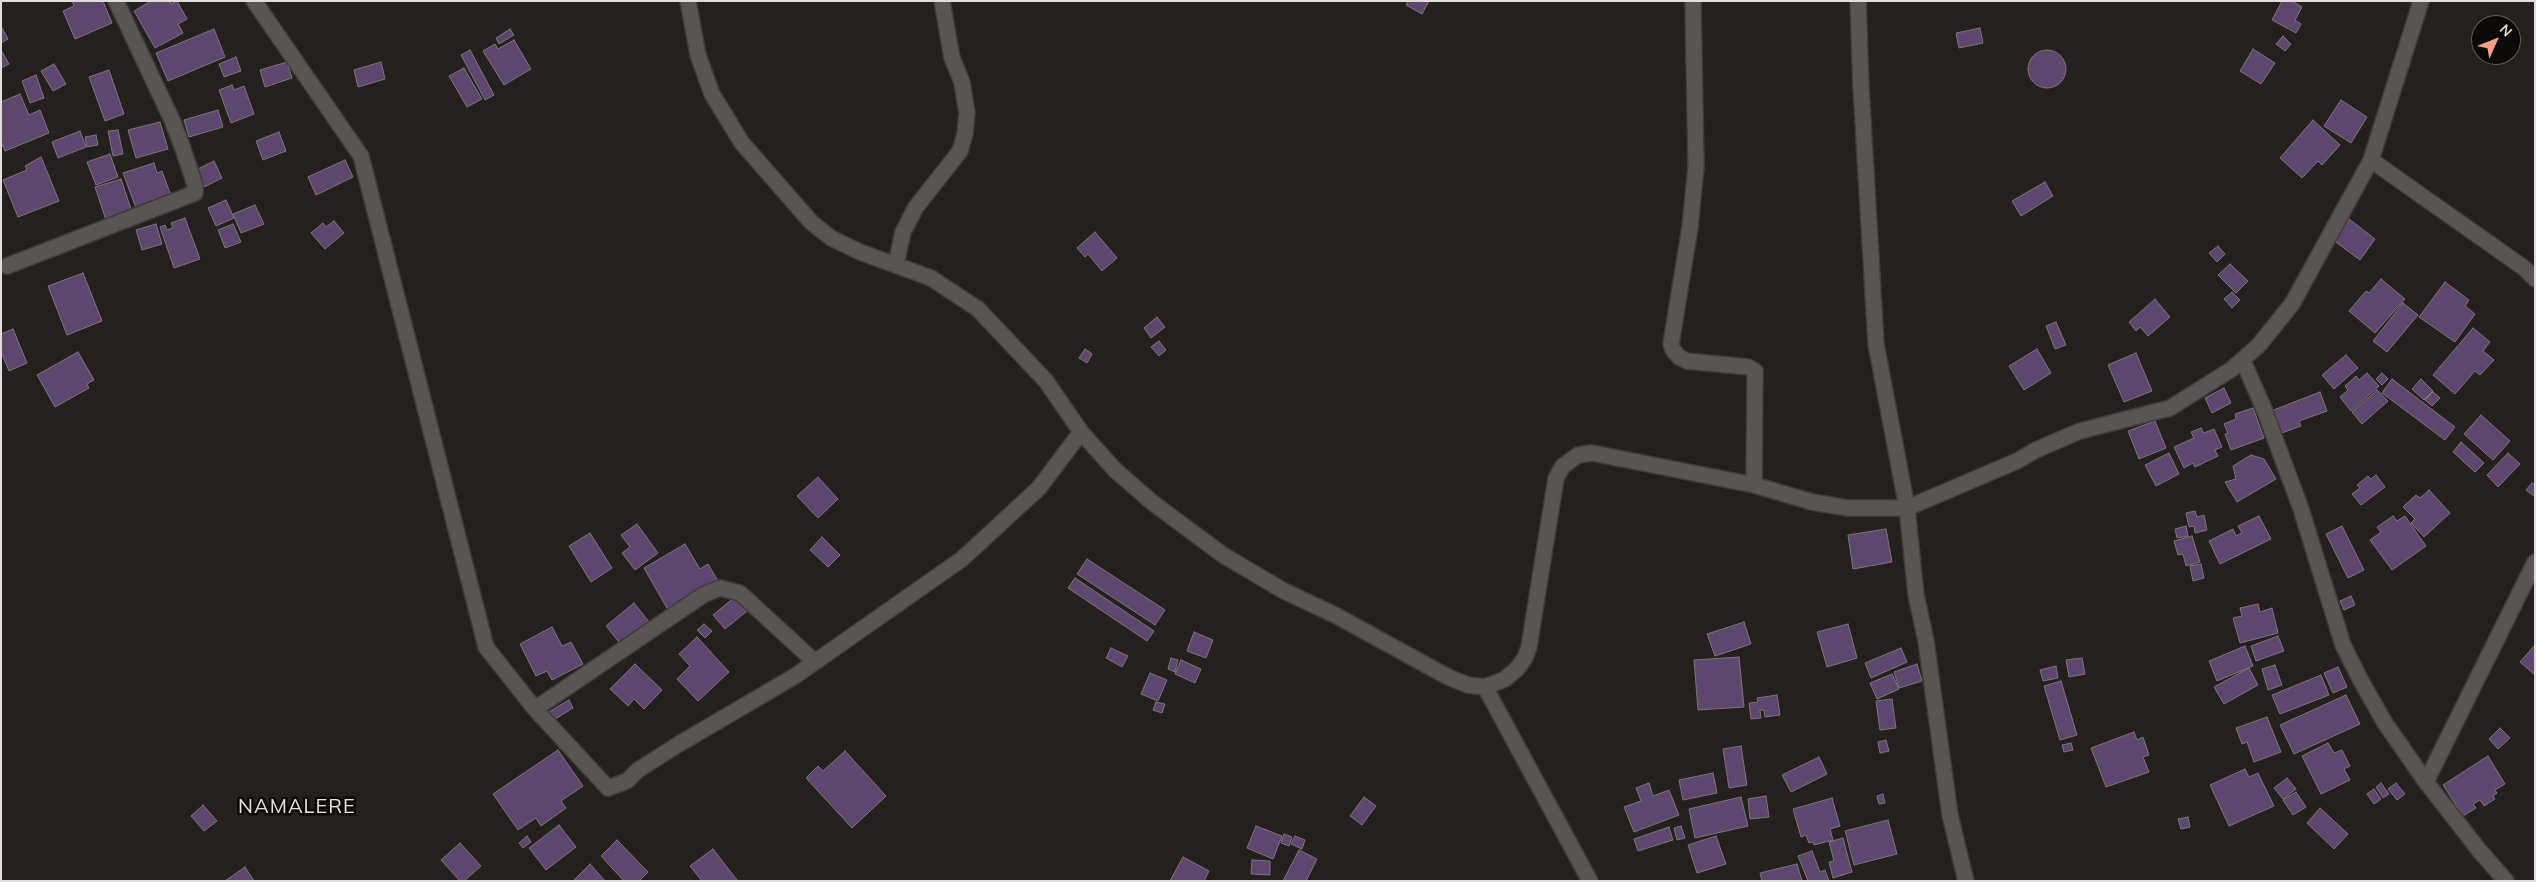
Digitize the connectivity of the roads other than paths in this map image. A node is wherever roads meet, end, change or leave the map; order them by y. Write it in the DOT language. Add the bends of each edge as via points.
graph roads {
  1 [pos="116,1"];
  2 [pos="254,1"];
  3 [pos="688,1"];
  4 [pos="942,1"];
  5 [pos="1693,1"];
  6 [pos="1858,1"];
  7 [pos="2421,1"];
  8 [pos="2371,160"];
  9 [pos="896,264"];
  10 [pos="7,266"];
  11 [pos="2535,279"];
  12 [pos="2243,361"];
  13 [pos="1081,432"];
  14 [pos="1754,486"];
  15 [pos="1907,508"];
  16 [pos="2535,562"];
  17 [pos="815,662"];
  18 [pos="1485,687"];
  19 [pos="535,709"];
  20 [pos="2426,782"];
  21 [pos="1590,881"];
  22 [pos="1966,881"];
  23 [pos="2506,881"];
  1 -- 10 [label="street" via="172,120 195,193"];
  2 -- 19 [label="street" via="361,156 486,646"];
  3 -- 9 [label="street" via="698,55 712,94 742,143 811,222 831,238"];
  4 -- 9 [label="street" via="952,58 962,82 967,113 965,134 960,151 916,208 903,232"];
  5 -- 14 [label="street" via="1696,167 1671,344 1679,357 1687,361 1755,370"];
  6 -- 15 [label="street" via="1860,87 1876,344"];
  7 -- 8 [label="street"];
  8 -- 11 [label="street"];
  8 -- 12 [label="street" via="2292,304"];
  9 -- 13 [label="street" via="932,278 978,309 1046,381"];
  12 -- 15 [label="street" via="2170,408 2080,431"];
  12 -- 20 [label="street" via="2301,510 2343,644 2385,723"];
  13 -- 17 [label="street" via="1039,488 962,559"];
  13 -- 18 [label="street" via="1153,503 1223,555 1448,678"];
  14 -- 15 [label="street" via="1848,508"];
  14 -- 18 [label="street" via="1592,453 1570,460 1556,478 1529,647 1517,669 1505,679"];
  15 -- 22 [label="street" via="1937,736 1950,815"];
  16 -- 20 [label="street"];
  17 -- 19 [label="street" via="740,593 720,588 703,595"];
  17 -- 19 [label="street" via="638,770 627,780 608,788"];
  18 -- 21 [label="street"];
  20 -- 23 [label="street"];
}
